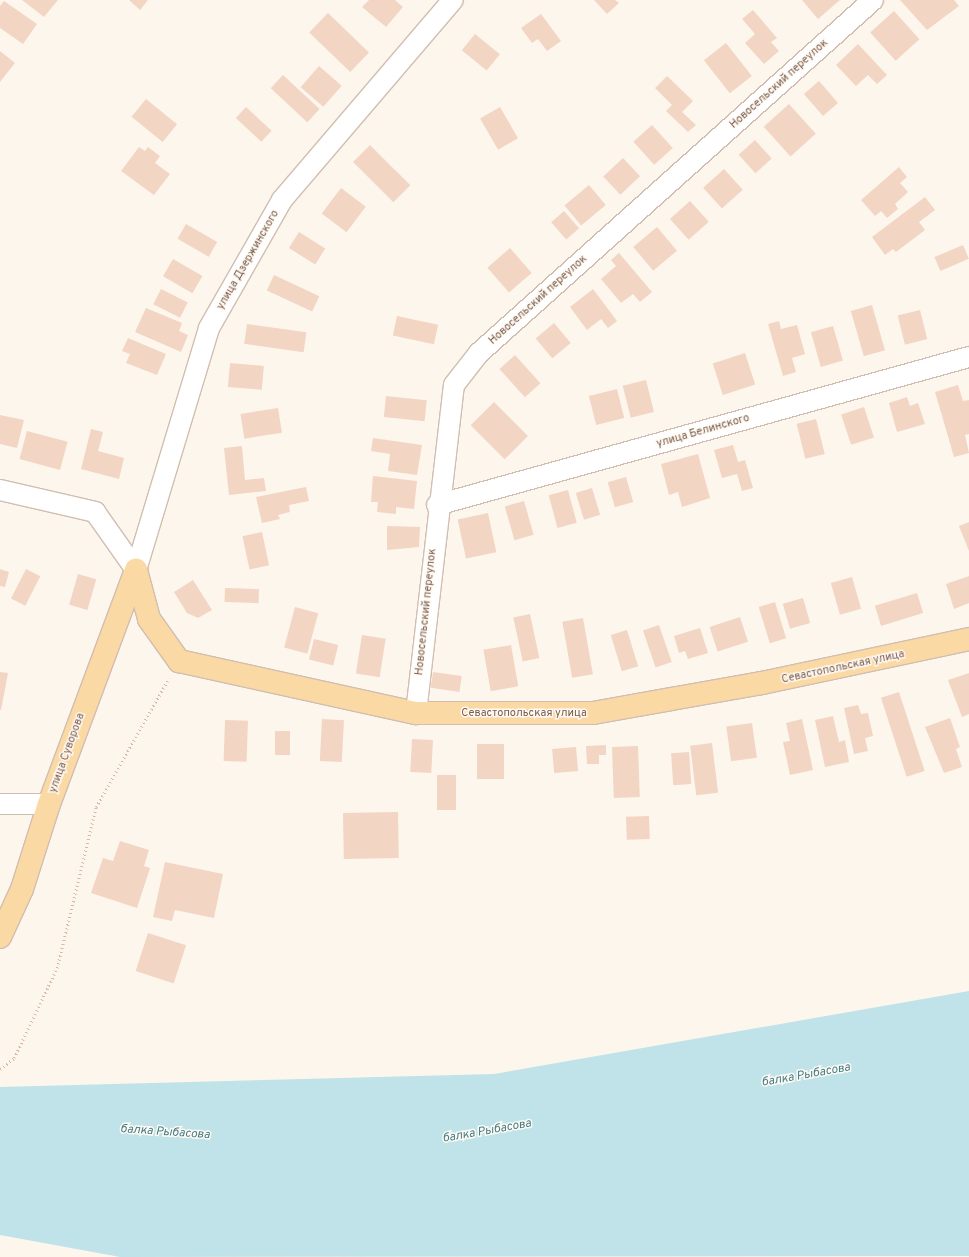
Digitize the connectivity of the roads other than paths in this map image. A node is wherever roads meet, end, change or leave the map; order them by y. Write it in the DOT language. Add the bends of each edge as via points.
graph roads {
  1 [pos="453,0"];
  2 [pos="873,0"];
  3 [pos="969,357"];
  4 [pos="0,490"];
  5 [pos="437,505"];
  6 [pos="136,570"];
  7 [pos="969,638"];
  8 [pos="416,713"];
  9 [pos="0,804"];
  10 [pos="49,804"];
  11 [pos="0,937"];
  1 -- 6 [label="street, улица Дзержинского" via="282,200 209,328"];
  2 -- 5 [label="street, Новосельский переулок" via="479,353 454,385"];
  3 -- 5 [label="street, улица Белинского"];
  4 -- 6 [label="street" via="95,512"];
  5 -- 8 [label="street, Новосельский переулок"];
  6 -- 8 [label="main road, Севастопольская улица" via="149,620 179,661"];
  6 -- 10 [label="main road, улица Суворова"];
  7 -- 8 [label="main road, Севастопольская улица" via="770,682 593,713"];
  9 -- 10 [label="street"];
  10 -- 11 [label="main road, улица Суворова" via="22,889"];
}
